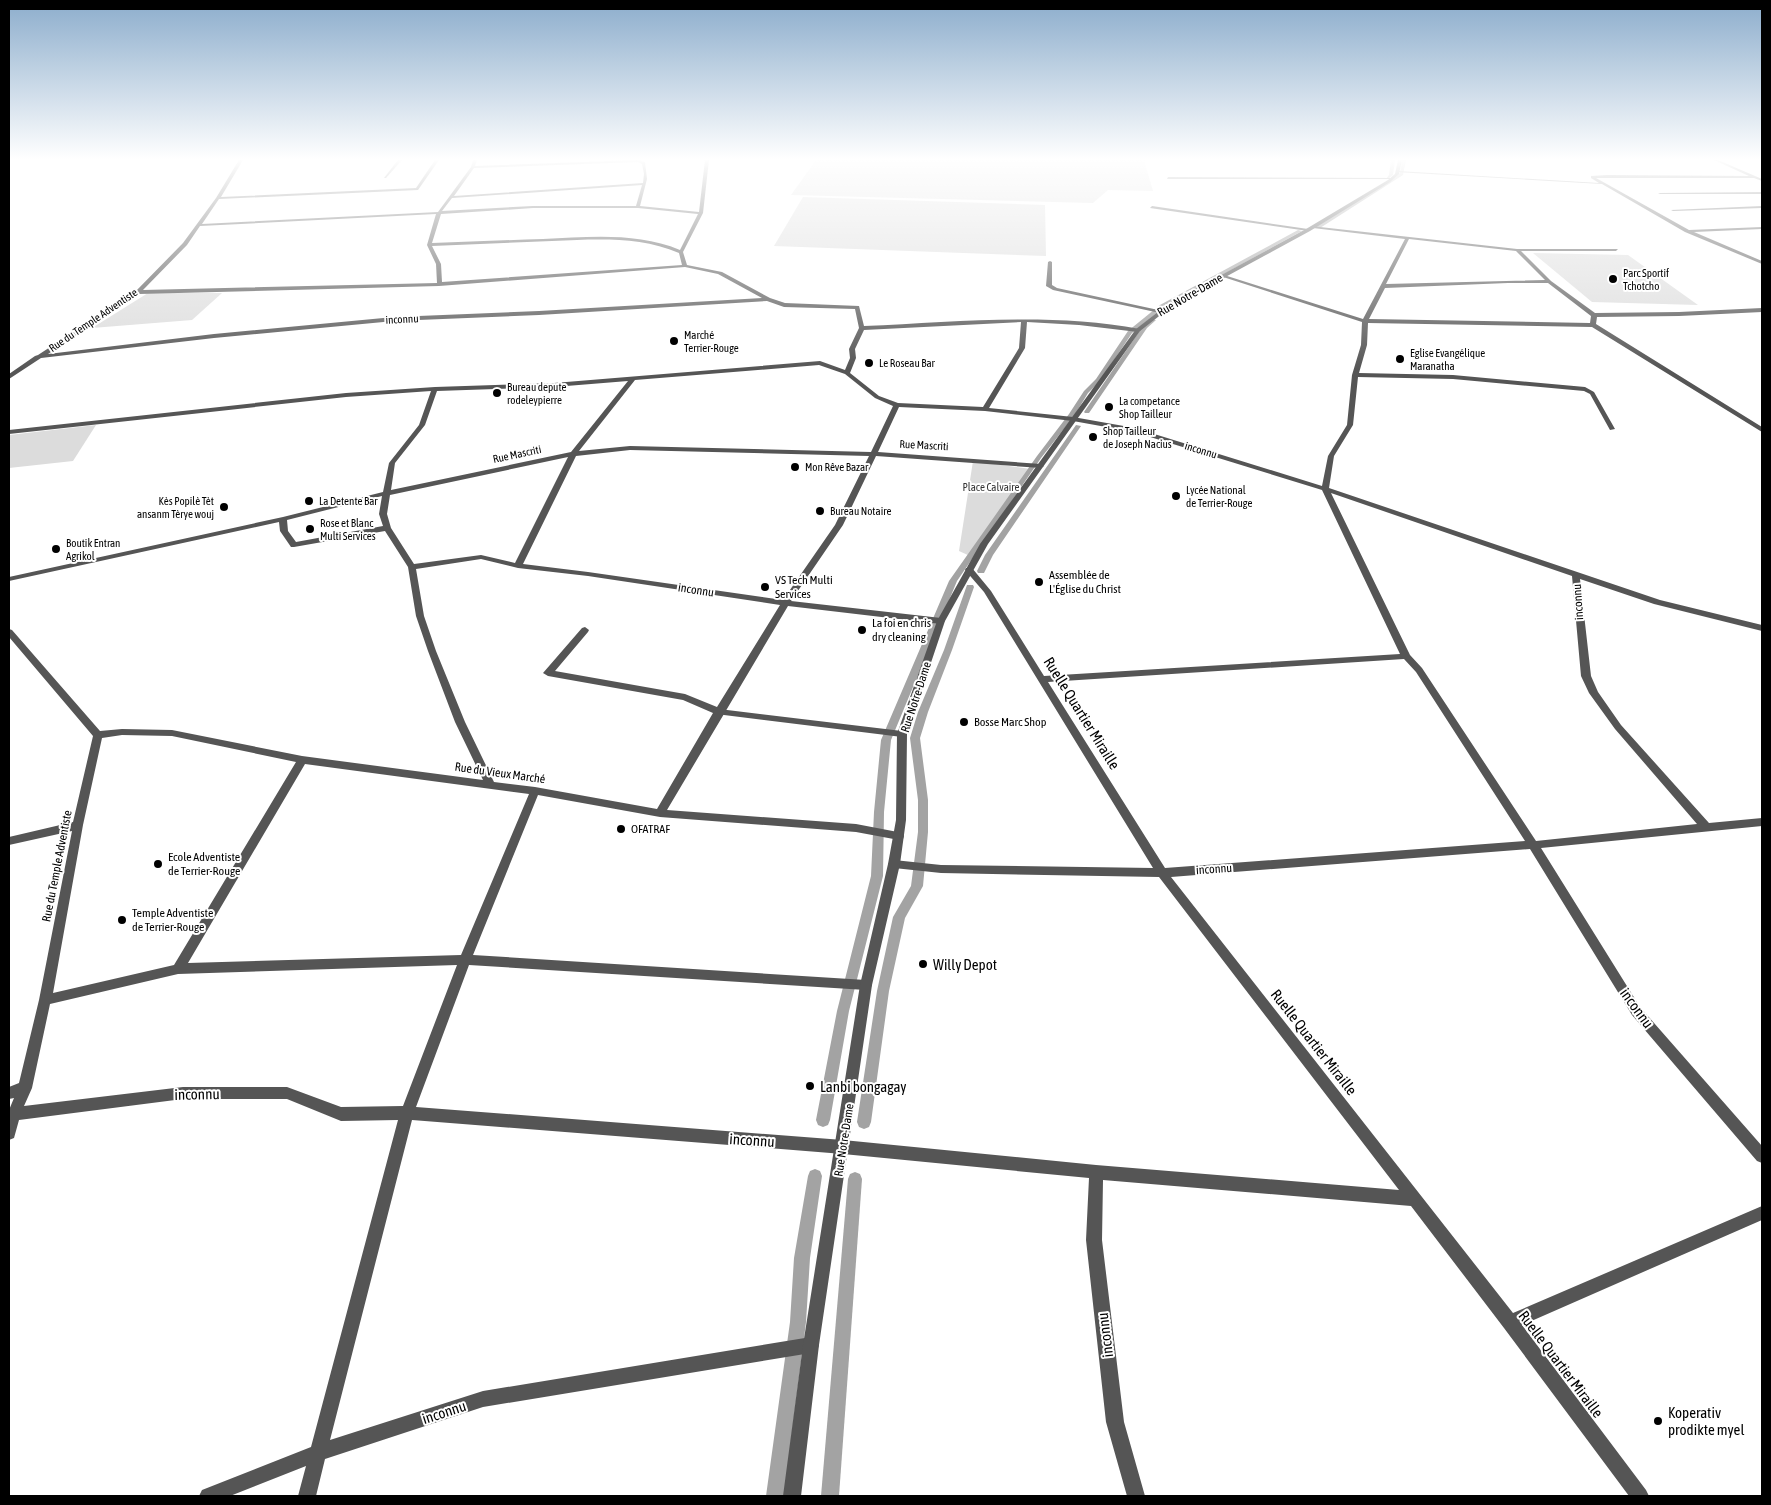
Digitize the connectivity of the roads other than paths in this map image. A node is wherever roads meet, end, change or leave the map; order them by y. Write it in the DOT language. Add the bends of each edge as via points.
graph roads {
  1 [pos="194,230"];
  2 [pos="434,230"];
  3 [pos="692,230"];
  4 [pos="1309,230"];
  5 [pos="1323,230"];
  6 [pos="1706,230"];
  7 [pos="1687,231"];
  8 [pos="1407,239"];
  9 [pos="429,245"];
  10 [pos="1517,250"];
  11 [pos="1616,250"];
  12 [pos="681,252"];
  13 [pos="1050,262"];
  14 [pos="1762,263"];
  15 [pos="684,266"];
  16 [pos="1222,276"];
  17 [pos="1549,282"];
  18 [pos="439,284"];
  19 [pos="1383,286"];
  20 [pos="138,292"];
  21 [pos="768,300"];
  22 [pos="1762,310"];
  23 [pos="1160,311"];
  24 [pos="1594,315"];
  25 [pos="1024,320"];
  26 [pos="1365,321"];
  27 [pos="1593,325"];
  28 [pos="862,328"];
  29 [pos="1138,330"];
  30 [pos="37,357"];
  31 [pos="846,373"];
  32 [pos="1355,375"];
  33 [pos="9,377"];
  34 [pos="633,379"];
  35 [pos="435,389"];
  36 [pos="897,405"];
  37 [pos="985,410"];
  38 [pos="1073,419"];
  39 [pos="1612,429"];
  40 [pos="1762,430"];
  41 [pos="9,432"];
  42 [pos="573,454"];
  43 [pos="875,454"];
  44 [pos="1041,466"];
  45 [pos="1325,489"];
  46 [pos="387,493"];
  47 [pos="283,519"];
  48 [pos="387,528"];
  49 [pos="412,566"];
  50 [pos="518,566"];
  51 [pos="969,570"];
  52 [pos="1576,576"];
  53 [pos="9,579"];
  54 [pos="785,603"];
  55 [pos="941,621"];
  56 [pos="1762,628"];
  57 [pos="585,630"];
  58 [pos="9,632"];
  59 [pos="1406,656"];
  60 [pos="1042,679"];
  61 [pos="718,712"];
  62 [pos="902,734"];
  63 [pos="98,735"];
  64 [pos="302,760"];
  65 [pos="491,786"];
  66 [pos="536,791"];
  67 [pos="660,813"];
  68 [pos="1762,822"];
  69 [pos="78,825"];
  70 [pos="1705,826"];
  71 [pos="899,836"];
  72 [pos="9,841"];
  73 [pos="1533,845"];
  74 [pos="894,864"];
  75 [pos="1162,873"];
  76 [pos="465,960"];
  77 [pos="178,969"];
  78 [pos="866,985"];
  79 [pos="45,1000"];
  80 [pos="24,1088"];
  81 [pos="9,1093"];
  82 [pos="407,1113"];
  83 [pos="14,1114"];
  84 [pos="9,1133"];
  85 [pos="843,1147"];
  86 [pos="1762,1156"];
  87 [pos="1096,1172"];
  88 [pos="1415,1199"];
  89 [pos="1762,1213"];
  90 [pos="1510,1322"];
  91 [pos="811,1345"];
  92 [pos="317,1453"];
  93 [pos="208,1496"];
  94 [pos="307,1496"];
  95 [pos="792,1496"];
  96 [pos="1136,1496"];
  97 [pos="1640,1496"];
  1 -- 20 [label="street, Rue du Temple Adventiste" via="172,259"];
  2 -- 9 [label="street"];
  3 -- 12 [label="street"];
  4 -- 16 [label="street, Rue Notre-Dame"];
  5 -- 8 [label="street"];
  6 -- 7 [label="street"];
  7 -- 14 [label="street"];
  8 -- 10 [label="street"];
  8 -- 19 [label="street"];
  9 -- 12 [label="street" via="589,238 635,241"];
  9 -- 18 [label="street" via="441,271"];
  10 -- 11 [label="street"];
  10 -- 17 [label="street"];
  12 -- 15 [label="street"];
  13 -- 23 [label="street" via="1049,286 1055,289"];
  15 -- 18 [label="street, inconnu"];
  15 -- 21 [label="street, inconnu" via="720,273"];
  16 -- 23 [label="street, Rue Notre-Dame"];
  16 -- 26 [label="street"];
  17 -- 19 [label="street"];
  17 -- 24 [label="street"];
  18 -- 20 [label="street, inconnu"];
  19 -- 26 [label="street"];
  20 -- 30 [label="street, Rue du Temple Adventiste"];
  21 -- 28 [label="street, inconnu" via="784,305 857,307"];
  21 -- 30 [label="street, inconnu" via="394,319"];
  22 -- 24 [label="street"];
  23 -- 29 [label="street, Rue Notre-Dame"];
  24 -- 27 [label="street"];
  25 -- 28 [label="street"];
  25 -- 29 [label="street"];
  25 -- 37 [label="street" via="1022,348"];
  26 -- 27 [label="street"];
  26 -- 32 [label="street" via="1364,345"];
  27 -- 40 [label="street"];
  28 -- 31 [label="street"];
  29 -- 38 [label="street, Rue Notre-Dame"];
  30 -- 33 [label="street, Rue du Temple Adventiste"];
  31 -- 34 [label="street, inconnu" via="820,363"];
  31 -- 36 [label="street, inconnu" via="877,397"];
  32 -- 39 [label="street" via="1452,377 1585,389 1592,393"];
  32 -- 45 [label="street" via="1350,425 1331,456"];
  34 -- 35 [label="street, inconnu"];
  34 -- 42 [label="street"];
  35 -- 41 [label="street, inconnu"];
  35 -- 46 [label="street" via="422,425 392,463"];
  36 -- 37 [label="street, inconnu"];
  36 -- 43 [label="street"];
  37 -- 38 [label="street, inconnu"];
  38 -- 44 [label="street, Rue Notre-Dame"];
  38 -- 45 [label="street, inconnu" via="1135,430"];
  42 -- 43 [label="street, Rue Mascriti" via="630,448"];
  42 -- 46 [label="street, Rue Mascriti"];
  42 -- 50 [label="street"];
  43 -- 44 [label="street, Rue Mascriti"];
  43 -- 54 [label="street" via="839,525"];
  44 -- 51 [label="street, Rue Notre-Dame"];
  45 -- 52 [label="street, inconnu"];
  45 -- 59 [label="street, inconnu"];
  46 -- 47 [label="street, Rue Mascriti"];
  46 -- 48 [label="street" via="383,514"];
  47 -- 48 [label="street" via="284,531 294,544"];
  47 -- 53 [label="street, Rue Mascriti"];
  48 -- 49 [label="street"];
  49 -- 50 [label="street, inconnu" via="481,557"];
  49 -- 65 [label="street" via="420,616 432,651 460,722"];
  50 -- 54 [label="street, inconnu"];
  51 -- 55 [label="street, Rue Notre-Dame"];
  51 -- 60 [label="street, Ruelle Quartier Miraille" via="987,591"];
  52 -- 56 [label="street, inconnu" via="1657,602"];
  52 -- 70 [label="street, inconnu" via="1586,676 1594,693 1618,727"];
  54 -- 55 [label="street, inconnu"];
  54 -- 61 [label="street"];
  55 -- 62 [label="street, Rue Notre-Dame"];
  57 -- 61 [label="street" via="548,673 685,697"];
  58 -- 63 [label="street"];
  59 -- 60 [label="street"];
  59 -- 73 [label="street, inconnu" via="1419,670"];
  60 -- 75 [label="street, Ruelle Quartier Miraille"];
  61 -- 62 [label="street"];
  61 -- 67 [label="street"];
  62 -- 71 [label="street, Rue Notre-Dame" via="902,820"];
  63 -- 64 [label="street, Rue du Vieux Marché" via="172,733"];
  63 -- 69 [label="street, Rue du Temple Adventiste"];
  64 -- 65 [label="street, Rue du Vieux Marché"];
  64 -- 77 [label="street"];
  65 -- 66 [label="street, Rue du Vieux Marché"];
  66 -- 67 [label="street, Rue du Vieux Marché"];
  66 -- 76 [label="street"];
  67 -- 71 [label="street, Rue du Vieux Marché" via="856,828"];
  68 -- 70 [label="street, inconnu"];
  69 -- 72 [label="street"];
  69 -- 79 [label="street, Rue du Temple Adventiste"];
  70 -- 73 [label="street, inconnu"];
  71 -- 74 [label="street, Rue Notre-Dame"];
  73 -- 75 [label="street, inconnu"];
  73 -- 86 [label="street, inconnu" via="1636,1011"];
  74 -- 75 [label="street, inconnu" via="941,869"];
  74 -- 78 [label="street, Rue Notre-Dame"];
  75 -- 88 [label="street, Ruelle Quartier Miraille"];
  76 -- 77 [label="street"];
  76 -- 78 [label="street"];
  76 -- 82 [label="street"];
  77 -- 79 [label="street"];
  78 -- 85 [label="street, Rue Notre-Dame"];
  79 -- 80 [label="street, Rue du Temple Adventiste"];
  80 -- 81 [label="street"];
  80 -- 83 [label="street, Rue du Temple Adventiste"];
  82 -- 83 [label="street, inconnu" via="341,1114 287,1093 183,1093"];
  82 -- 85 [label="street, inconnu"];
  82 -- 92 [label="street"];
  83 -- 84 [label="street, Rue du Temple Adventiste"];
  85 -- 87 [label="street, inconnu"];
  85 -- 91 [label="street, Rue Notre-Dame"];
  87 -- 88 [label="street, inconnu"];
  87 -- 96 [label="street, inconnu" via="1094,1240 1115,1422"];
  88 -- 90 [label="street, Ruelle Quartier Miraille"];
  89 -- 90 [label="street"];
  90 -- 97 [label="street, Ruelle Quartier Miraille"];
  91 -- 92 [label="street, inconnu" via="483,1399"];
  91 -- 95 [label="street, Rue Notre-Dame"];
  92 -- 93 [label="street, inconnu"];
  92 -- 94 [label="street"];
}
